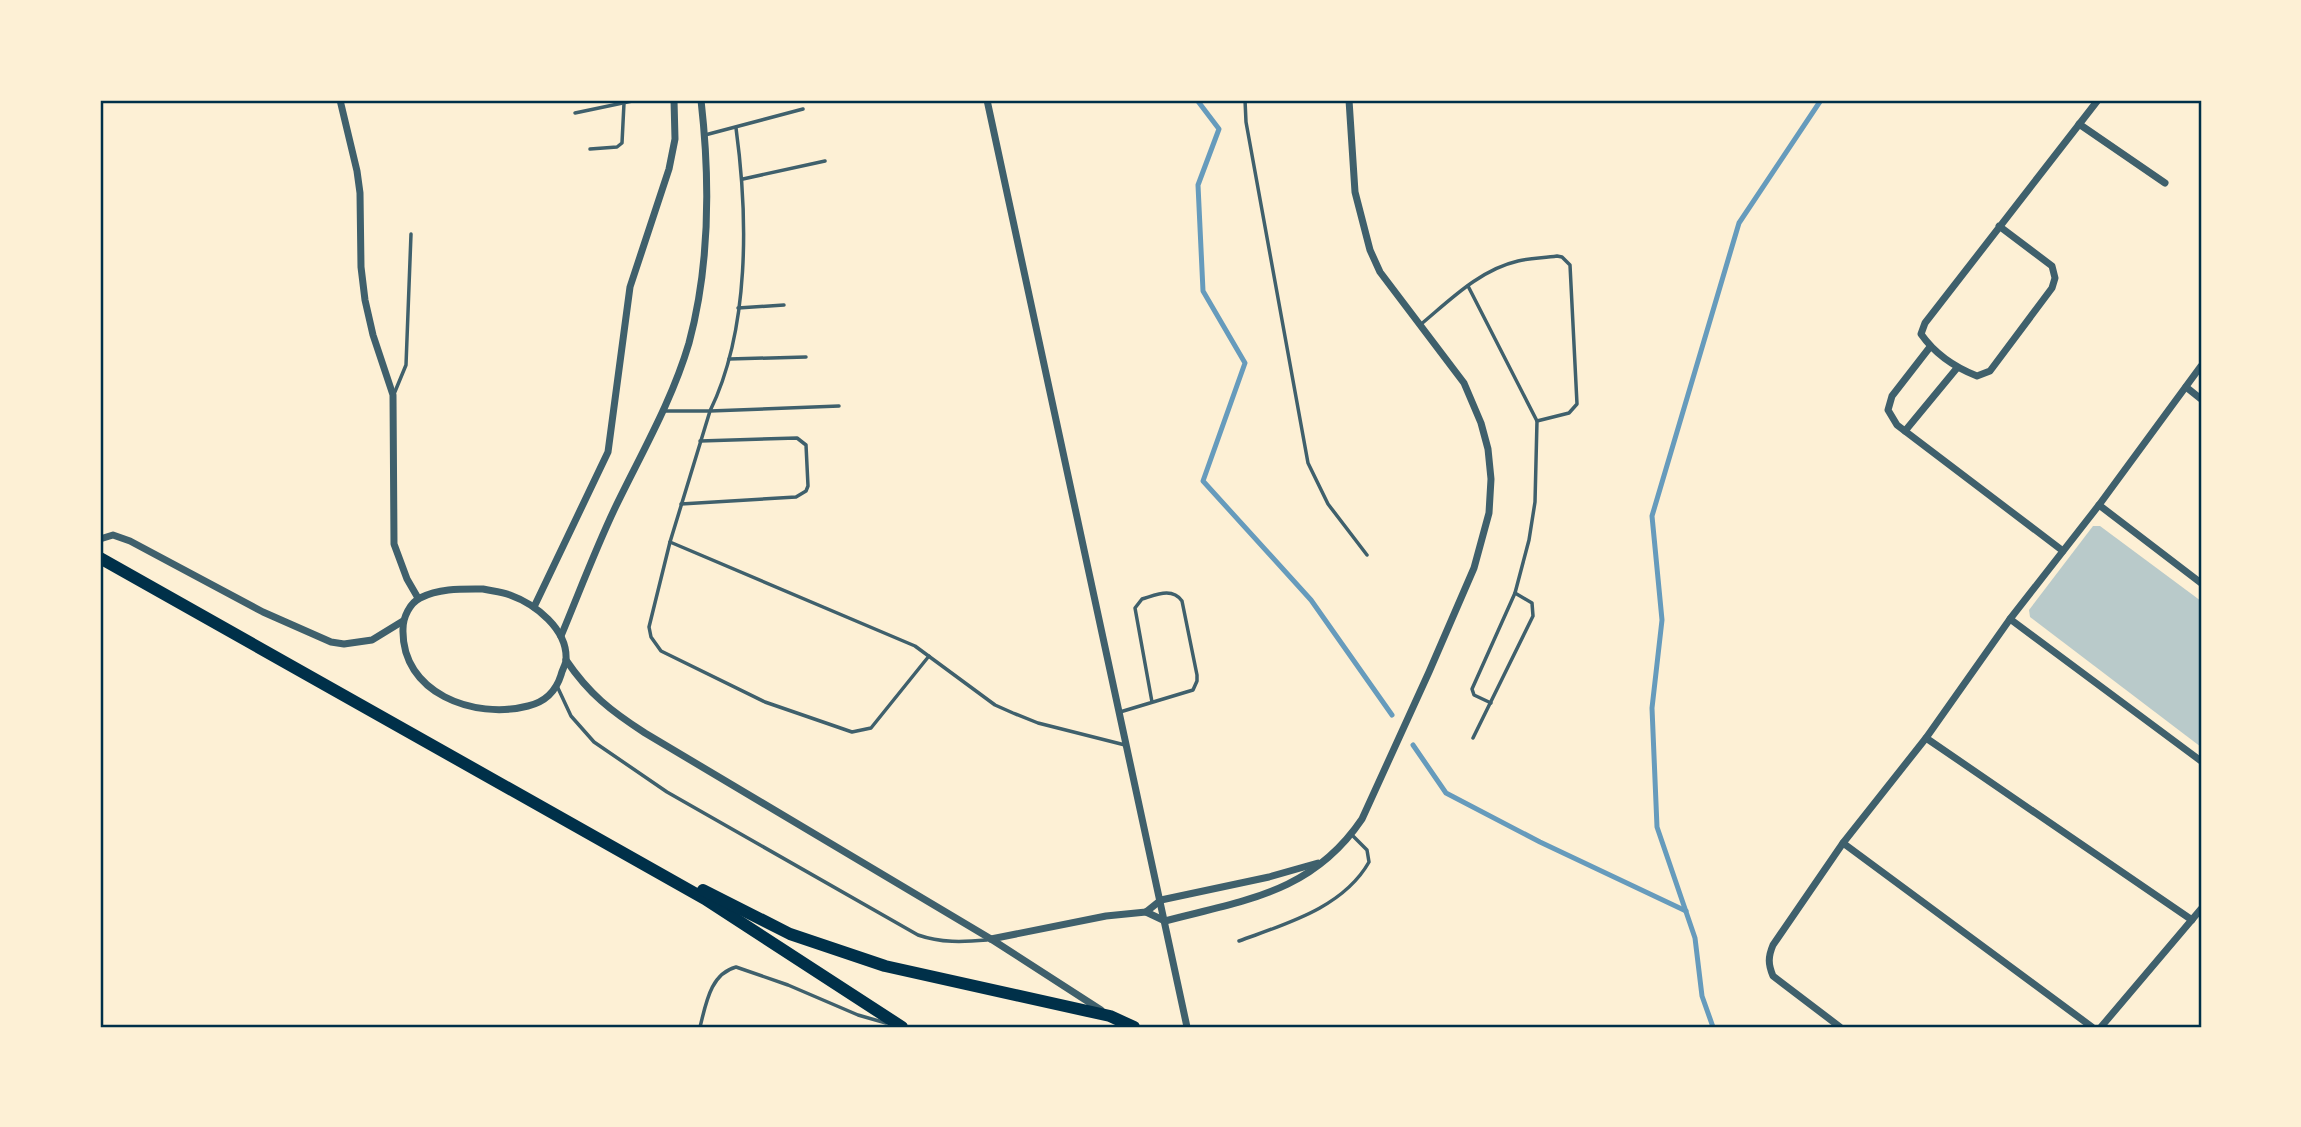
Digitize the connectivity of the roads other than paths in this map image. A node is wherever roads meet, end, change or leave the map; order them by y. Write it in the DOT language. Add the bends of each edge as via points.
graph roads {
  1 [pos="340,100"];
  2 [pos="637,100"];
  3 [pos="674,100"];
  4 [pos="701,100"];
  5 [pos="987,100"];
  6 [pos="1245,100"];
  7 [pos="1349,100"];
  8 [pos="2098,100"];
  9 [pos="624,103"];
  10 [pos="803,109"];
  11 [pos="575,113"];
  12 [pos="2079,124"];
  13 [pos="736,128"];
  14 [pos="705,135"];
  15 [pos="590,149"];
  16 [pos="825,161"];
  17 [pos="743,178"];
  18 [pos="2165,183"];
  19 [pos="1999,226"];
  20 [pos="411,234"];
  21 [pos="1468,285"];
  22 [pos="784,305"];
  23 [pos="738,308"];
  24 [pos="1420,325"];
  25 [pos="1930,347"];
  26 [pos="806,357"];
  27 [pos="729,359"];
  28 [pos="2201,366"];
  29 [pos="1957,368"];
  30 [pos="2186,387"];
  31 [pos="393,396"];
  32 [pos="2201,399"];
  33 [pos="839,406"];
  34 [pos="664,411"];
  35 [pos="710,411"];
  36 [pos="1538,421"];
  37 [pos="1905,431"];
  38 [pos="701,441"];
  39 [pos="681,504"];
  40 [pos="2099,505"];
  41 [pos="100,539"];
  42 [pos="670,542"];
  43 [pos="2063,551"];
  44 [pos="1367,555"];
  45 [pos="100,558"];
  46 [pos="2201,583"];
  47 [pos="1515,593"];
  48 [pos="418,598"];
  49 [pos="534,607"];
  50 [pos="2010,620"];
  51 [pos="403,621"];
  52 [pos="561,636"];
  53 [pos="929,656"];
  54 [pos="566,660"];
  55 [pos="557,686"];
  56 [pos="1152,702"];
  57 [pos="1491,703"];
  58 [pos="1118,712"];
  59 [pos="1473,738"];
  60 [pos="1926,738"];
  61 [pos="1127,745"];
  62 [pos="2201,761"];
  63 [pos="1351,834"];
  64 [pos="1843,843"];
  65 [pos="1325,861"];
  66 [pos="653,870"];
  67 [pos="1161,900"];
  68 [pos="2201,909"];
  69 [pos="1146,912"];
  70 [pos="2192,920"];
  71 [pos="1165,921"];
  72 [pos="991,939"];
  73 [pos="1239,941"];
  74 [pos="1110,1016"];
  75 [pos="700,1027"];
  76 [pos="902,1027"];
  77 [pos="1134,1027"];
  78 [pos="1187,1027"];
  79 [pos="1840,1027"];
  80 [pos="2092,1027"];
  81 [pos="2101,1027"];
  1 -- 31 [label="street" via="360,193 365,300"];
  2 -- 9 [label="lane"];
  3 -- 49 [label="street" via="675,139 669,169 630,287 608,452"];
  4 -- 14 [label="street"];
  5 -- 58 [label="street"];
  6 -- 44 [label="lane" via="1308,463 1328,504"];
  7 -- 24 [label="street" via="1355,192 1370,250 1380,272"];
  8 -- 12 [label="street"];
  9 -- 11 [label="lane"];
  9 -- 15 [label="lane" via="622,143"];
  10 -- 13 [label="lane"];
  12 -- 18 [label="street"];
  12 -- 19 [label="street"];
  13 -- 14 [label="lane"];
  13 -- 17 [label="lane"];
  14 -- 34 [label="street" via="706,223 699,288 689,343"];
  16 -- 17 [label="lane"];
  17 -- 23 [label="lane" via="745,218"];
  19 -- 25 [label="street" via="1925,323 1921,334"];
  19 -- 29 [label="street" via="2052,266 2055,278 1990,371 1977,376"];
  20 -- 31 [label="lane" via="406,365"];
  21 -- 24 [label="lane"];
  21 -- 36 [label="lane"];
  21 -- 36 [label="lane" via="1517,261 1557,256 1570,265 1577,404 1569,412"];
  22 -- 23 [label="lane"];
  23 -- 27 [label="lane"];
  24 -- 63 [label="street" via="1464,383 1481,423 1491,479 1489,513 1474,568 1362,819"];
  25 -- 29 [label="street"];
  25 -- 37 [label="street" via="1892,396 1888,410"];
  26 -- 27 [label="lane"];
  27 -- 35 [label="lane"];
  28 -- 30 [label="street"];
  29 -- 37 [label="street"];
  30 -- 32 [label="street"];
  30 -- 40 [label="street"];
  31 -- 48 [label="street" via="394,544"];
  33 -- 35 [label="lane"];
  34 -- 35 [label="lane"];
  34 -- 52 [label="street" via="609,522"];
  35 -- 38 [label="lane"];
  36 -- 47 [label="lane" via="1530,540"];
  37 -- 43 [label="street"];
  38 -- 39 [label="lane"];
  38 -- 39 [label="lane" via="797,438 806,445 808,486 796,497"];
  39 -- 42 [label="lane"];
  40 -- 43 [label="street"];
  40 -- 46 [label="street"];
  41 -- 51 [label="street" via="113,536 130,541 263,612 331,642 372,640"];
  42 -- 53 [label="lane" via="915,646"];
  42 -- 53 [label="lane" via="649,627 656,646 765,702 840,730 863,731 872,727"];
  43 -- 50 [label="street"];
  45 -- 66 [label="highway"];
  47 -- 57 [label="lane" via="1532,603 1533,616"];
  47 -- 57 [label="lane" via="1472,689 1474,695"];
  48 -- 49 [label="street" via="446,590 484,589 509,594"];
  48 -- 51 [label="street"];
  49 -- 52 [label="street"];
  50 -- 60 [label="street"];
  50 -- 62 [label="street"];
  51 -- 55 [label="street" via="402,645 413,671 449,699 469,707 521,708 541,703"];
  52 -- 54 [label="street"];
  53 -- 61 [label="lane" via="1004,709 1038,723"];
  54 -- 55 [label="street"];
  54 -- 72 [label="street" via="584,686 614,713"];
  55 -- 72 [label="lane" via="571,716 594,742 667,792 918,935 935,941"];
  56 -- 56 [label="lane" via="1135,608 1142,599 1170,592 1182,601 1197,681 1192,690"];
  56 -- 58 [label="lane"];
  57 -- 59 [label="lane"];
  58 -- 61 [label="street"];
  60 -- 64 [label="street"];
  60 -- 70 [label="street"];
  61 -- 67 [label="street"];
  63 -- 65 [label="street"];
  63 -- 73 [label="lane" via="1367,849 1369,862 1342,892 1292,922"];
  64 -- 79 [label="street" via="1769,955 1773,976"];
  64 -- 80 [label="street"];
  65 -- 67 [label="street"];
  65 -- 71 [label="street" via="1275,891"];
  66 -- 74 [label="highway" via="790,934 885,966"];
  66 -- 76 [label="highway"];
  67 -- 69 [label="street"];
  67 -- 71 [label="street"];
  68 -- 70 [label="street"];
  69 -- 71 [label="street"];
  69 -- 72 [label="street"];
  70 -- 81 [label="street"];
  71 -- 78 [label="street"];
  72 -- 74 [label="street"];
  74 -- 77 [label="highway"];
  75 -- 76 [label="lane" via="714,983 736,967 858,1016"];
}
